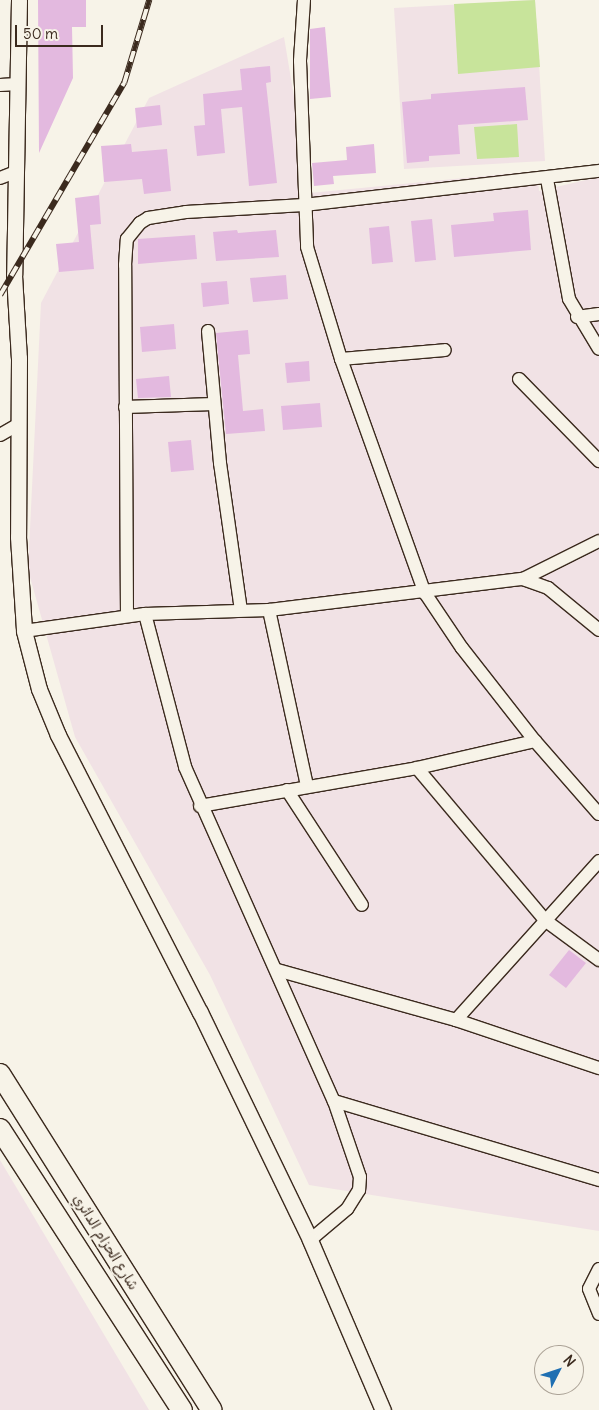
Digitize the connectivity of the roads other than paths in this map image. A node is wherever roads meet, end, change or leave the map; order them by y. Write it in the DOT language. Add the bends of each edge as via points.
graph roads {
  1 [pos="19,0"];
  2 [pos="304,0"];
  3 [pos="18,84"];
  4 [pos="0,85"];
  5 [pos="599,171"];
  6 [pos="16,172"];
  7 [pos="0,178"];
  8 [pos="547,179"];
  9 [pos="304,205"];
  10 [pos="599,314"];
  11 [pos="577,317"];
  12 [pos="208,331"];
  13 [pos="599,349"];
  14 [pos="445,350"];
  15 [pos="340,359"];
  16 [pos="519,379"];
  17 [pos="214,404"];
  18 [pos="125,407"];
  19 [pos="19,424"];
  20 [pos="0,435"];
  21 [pos="599,461"];
  22 [pos="599,541"];
  23 [pos="524,579"];
  24 [pos="425,593"];
  25 [pos="240,610"];
  26 [pos="269,610"];
  27 [pos="145,614"];
  28 [pos="127,616"];
  29 [pos="599,630"];
  30 [pos="24,631"];
  31 [pos="535,741"];
  32 [pos="417,768"];
  33 [pos="307,786"];
  34 [pos="288,790"];
  35 [pos="200,806"];
  36 [pos="599,814"];
  37 [pos="599,861"];
  38 [pos="362,905"];
  39 [pos="546,921"];
  40 [pos="599,960"];
  41 [pos="277,970"];
  42 [pos="456,1020"];
  43 [pos="599,1068"];
  44 [pos="0,1074"];
  45 [pos="334,1102"];
  46 [pos="0,1128"];
  47 [pos="599,1180"];
  48 [pos="310,1240"];
  49 [pos="599,1269"];
  50 [pos="599,1314"];
  51 [pos="182,1410"];
  52 [pos="212,1410"];
  53 [pos="384,1410"];
  1 -- 3 [label="street"];
  2 -- 9 [label="street" via="300,61"];
  3 -- 4 [label="street"];
  3 -- 6 [label="street"];
  5 -- 8 [label="street"];
  6 -- 7 [label="street"];
  6 -- 19 [label="street" via="14,275"];
  8 -- 9 [label="street"];
  8 -- 11 [label="street" via="562,269"];
  9 -- 15 [label="street" via="312,267"];
  9 -- 18 [label="street" via="186,212 148,218 133,230 127,239 125,265"];
  10 -- 11 [label="street"];
  11 -- 13 [label="street"];
  12 -- 17 [label="street"];
  14 -- 15 [label="street"];
  15 -- 24 [label="street"];
  16 -- 21 [label="street"];
  17 -- 18 [label="street"];
  17 -- 25 [label="street"];
  18 -- 28 [label="street"];
  19 -- 20 [label="street"];
  19 -- 30 [label="street" via="18,537"];
  22 -- 23 [label="street"];
  23 -- 24 [label="street"];
  23 -- 29 [label="street" via="548,588"];
  24 -- 26 [label="street"];
  24 -- 31 [label="street" via="439,618"];
  25 -- 26 [label="street"];
  25 -- 27 [label="street"];
  26 -- 33 [label="street"];
  27 -- 28 [label="street"];
  27 -- 35 [label="street" via="185,767"];
  28 -- 30 [label="street"];
  30 -- 48 [label="street" via="40,689 58,735 200,1012"];
  31 -- 32 [label="street"];
  31 -- 36 [label="street"];
  32 -- 33 [label="street"];
  32 -- 39 [label="street"];
  33 -- 34 [label="street"];
  34 -- 35 [label="street"];
  34 -- 38 [label="street"];
  35 -- 41 [label="street"];
  37 -- 39 [label="street"];
  39 -- 40 [label="street"];
  39 -- 42 [label="street"];
  41 -- 42 [label="street"];
  41 -- 45 [label="street"];
  42 -- 43 [label="street"];
  44 -- 52 [label="highway, شارع الحزام الدائري"];
  45 -- 47 [label="street"];
  45 -- 48 [label="street" via="360,1184 347,1209"];
  46 -- 51 [label="highway, شارع الحزام الدائري"];
  48 -- 53 [label="street"];
  49 -- 50 [label="street" via="589,1289"];
}
